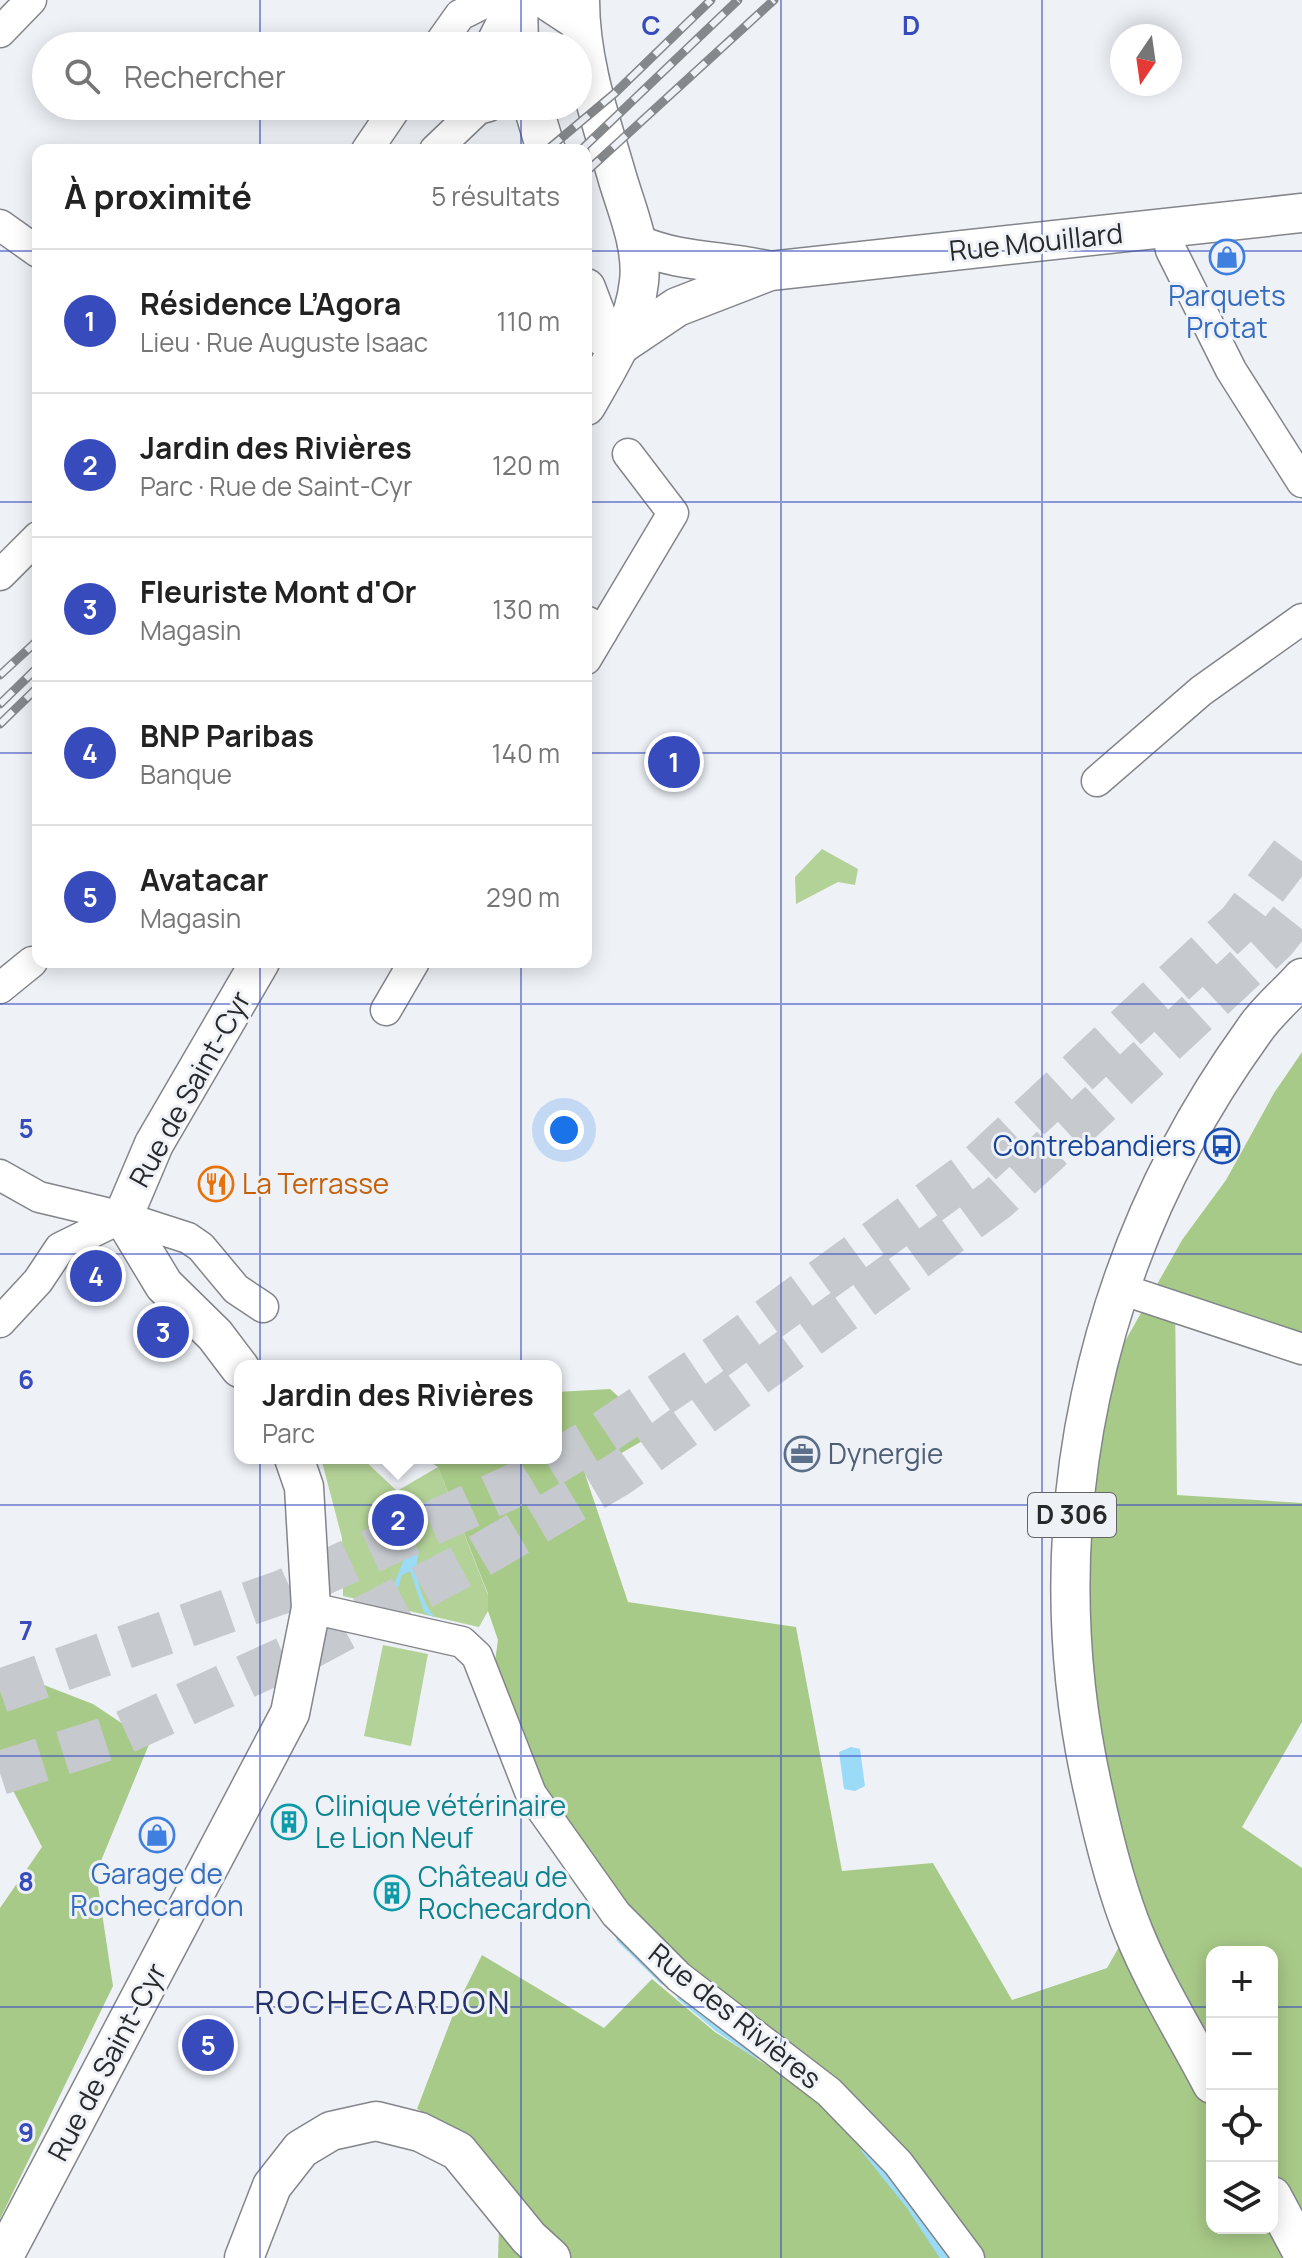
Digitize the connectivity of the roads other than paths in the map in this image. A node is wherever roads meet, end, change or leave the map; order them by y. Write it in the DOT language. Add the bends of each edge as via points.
graph roads {
  1 [pos="31,0"];
  2 [pos="490,0"];
  3 [pos="515,0"];
  4 [pos="539,0"];
  5 [pos="460,7"];
  6 [pos="580,13"];
  7 [pos="0,32"];
  8 [pos="446,32"];
  9 [pos="498,32"];
  10 [pos="518,32"];
  11 [pos="592,94"];
  12 [pos="387,120"];
  13 [pos="450,120"];
  14 [pos="466,120"];
  15 [pos="532,120"];
  16 [pos="371,144"];
  17 [pos="438,144"];
  18 [pos="441,144"];
  19 [pos="543,144"];
  20 [pos="1302,213"];
  21 [pos="0,225"];
  22 [pos="1166,227"];
  23 [pos="637,244"];
  24 [pos="32,248"];
  25 [pos="770,271"];
  26 [pos="592,304"];
  27 [pos="622,344"];
  28 [pos="592,396"];
  29 [pos="628,454"];
  30 [pos="1302,482"];
  31 [pos="32,543"];
  32 [pos="0,575"];
  33 [pos="1302,619"];
  34 [pos="594,626"];
  35 [pos="1097,781"];
  36 [pos="32,962"];
  37 [pos="257,968"];
  38 [pos="410,968"];
  39 [pos="1302,978"];
  40 [pos="0,988"];
  41 [pos="386,1010"];
  42 [pos="0,1175"];
  43 [pos="123,1217"];
  44 [pos="1118,1288"];
  45 [pos="263,1307"];
  46 [pos="0,1322"];
  47 [pos="1302,1349"];
  48 [pos="234,1360"];
  49 [pos="296,1464"];
  50 [pos="311,1608"];
  51 [pos="1206,2072"];
  52 [pos="1278,2207"];
  53 [pos="1302,2252"];
  54 [pos="3,2258"];
  55 [pos="244,2258"];
  56 [pos="551,2258"];
  57 [pos="969,2258"];
  1 -- 7 [label="street"];
  2 -- 5 [label="street"];
  3 -- 9 [label="street"];
  3 -- 10 [label="main road"];
  4 -- 6 [label="street"];
  5 -- 8 [label="street"];
  11 -- 23 [label="main road"];
  12 -- 16 [label="street"];
  13 -- 17 [label="street"];
  14 -- 18 [label="street"];
  15 -- 19 [label="main road"];
  20 -- 22 [label="main road, Rue Mouillard"];
  21 -- 24 [label="street"];
  22 -- 25 [label="main road, Rue Mouillard"];
  22 -- 30 [label="street" via="1171,250 1231,370"];
  23 -- 25 [label="main road, Rue Mouillard" via="671,258"];
  23 -- 27 [label="main road" via="639,281"];
  25 -- 27 [label="main road, Rue Mouillard" via="677,307"];
  26 -- 27 [label="main road" via="605,338"];
  27 -- 28 [label="main road"];
  29 -- 34 [label="street" via="673,513"];
  31 -- 32 [label="street"];
  33 -- 35 [label="street" via="1201,691"];
  36 -- 40 [label="street"];
  37 -- 43 [label="main road, Rue de Saint-Cyr" via="154,1144"];
  38 -- 41 [label="street"];
  39 -- 44 [label="main road, D 306" via="1254,1030 1192,1128 1149,1208"];
  42 -- 43 [label="street" via="39,1197"];
  43 -- 45 [label="street" via="188,1238 236,1289"];
  43 -- 46 [label="street" via="60,1248"];
  43 -- 48 [label="main road, Rue de Saint-Cyr" via="164,1285"];
  44 -- 47 [label="street"];
  44 -- 51 [label="main road, D 306" via="1099,1351 1072,1500 1073,1677 1102,1832 1133,1931"];
  49 -- 50 [label="main road, Rue de Saint-Cyr" via="304,1487"];
  50 -- 54 [label="main road, Rue de Saint-Cyr" via="290,1713 276,1744"];
  50 -- 57 [label="street, Rue des Rivières" via="462,1642 477,1656 531,1794 616,1914 679,1977 829,2092 898,2163"];
  52 -- 53 [label="main road"];
  55 -- 56 [label="main road" via="272,2186 301,2149 331,2131 376,2121 420,2132 458,2151"];
}
